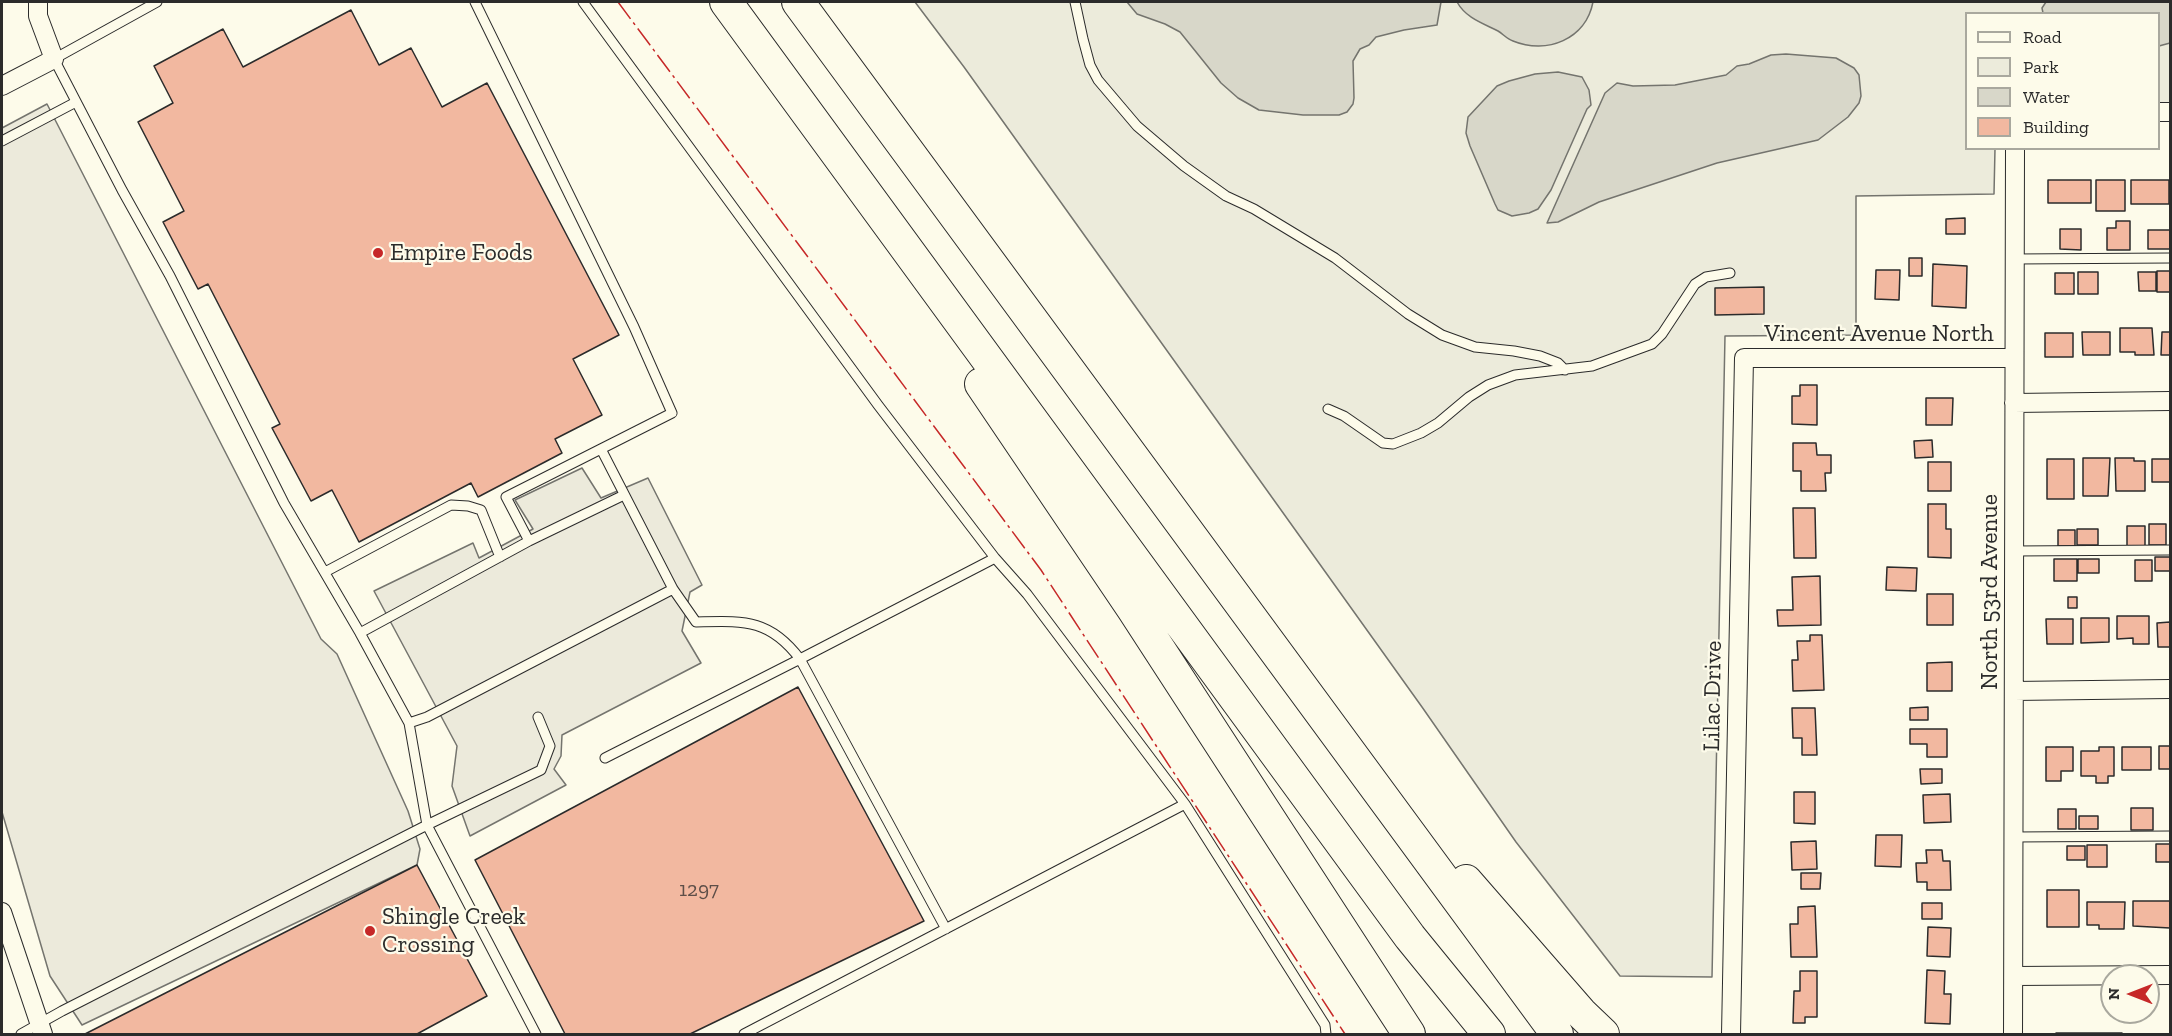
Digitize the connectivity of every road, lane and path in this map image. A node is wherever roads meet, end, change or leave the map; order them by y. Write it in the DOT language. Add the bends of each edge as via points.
graph roads {
  1 [pos="38,2"];
  2 [pos="157,2"];
  3 [pos="475,2"];
  4 [pos="583,2"];
  5 [pos="726,2"];
  6 [pos="798,2"];
  7 [pos="1075,2"];
  8 [pos="54,59"];
  9 [pos="2,86"];
  10 [pos="76,102"];
  11 [pos="813,120"];
  12 [pos="2,141"];
  13 [pos="2015,150"];
  14 [pos="2170,258"];
  15 [pos="2015,259"];
  16 [pos="1730,273"];
  17 [pos="1744,358"];
  18 [pos="2014,358"];
  19 [pos="1565,370"];
  20 [pos="2170,401"];
  21 [pos="2014,403"];
  22 [pos="1328,409"];
  23 [pos="601,449"];
  24 [pos="624,495"];
  25 [pos="529,541"];
  26 [pos="2170,550"];
  27 [pos="2014,551"];
  28 [pos="500,557"];
  29 [pos="995,558"];
  30 [pos="325,572"];
  31 [pos="673,589"];
  32 [pos="360,633"];
  33 [pos="800,659"];
  34 [pos="2170,689"];
  35 [pos="2014,691"];
  36 [pos="538,717"];
  37 [pos="409,723"];
  38 [pos="1330,727"];
  39 [pos="605,758"];
  40 [pos="1185,804"];
  41 [pos="426,825"];
  42 [pos="2170,836"];
  43 [pos="2014,837"];
  44 [pos="2,912"];
  45 [pos="946,929"];
  46 [pos="2170,975"];
  47 [pos="2014,976"];
  48 [pos="41,1030"];
  49 [pos="21,1035"];
  50 [pos="536,1035"];
  51 [pos="744,1035"];
  52 [pos="1326,1035"];
  53 [pos="1409,1035"];
  54 [pos="1489,1035"];
  55 [pos="1557,1035"];
  56 [pos="1603,1035"];
  57 [pos="1731,1035"];
  58 [pos="2013,1035"];
  1 -- 8 [label="street" via="38,16"];
  2 -- 8 [label="lane"];
  3 -- 23 [label="lane" via="629,316 672,413"];
  4 -- 29 [label="lane"];
  5 -- 11 [label="highway"];
  6 -- 38 [label="highway"];
  7 -- 19 [label="lane" via="1090,65 1098,80 1137,126 1184,166 1226,196 1335,258 1442,335 1475,347 1540,356"];
  8 -- 9 [label="street"];
  8 -- 10 [label="lane"];
  10 -- 12 [label="lane"];
  10 -- 30 [label="lane" via="170,276 284,503"];
  11 -- 53 [label="highway"];
  11 -- 54 [label="highway" via="1410,936"];
  13 -- 15 [label="street, North 53rd Avenue"];
  14 -- 15 [label="lane"];
  15 -- 18 [label="street, North 53rd Avenue"];
  16 -- 19 [label="lane" via="1706,277 1695,284 1652,344 1592,366"];
  17 -- 18 [label="street, Vincent Avenue North"];
  17 -- 57 [label="street, Lilac Drive"];
  18 -- 21 [label="street, North 53rd Avenue"];
  19 -- 22 [label="lane" via="1515,375 1488,385 1438,423 1393,444 1383,443"];
  20 -- 21 [label="street"];
  21 -- 27 [label="street, North 53rd Avenue"];
  23 -- 24 [label="lane"];
  23 -- 25 [label="lane" via="506,497"];
  24 -- 25 [label="lane"];
  24 -- 31 [label="lane"];
  25 -- 28 [label="lane"];
  26 -- 27 [label="lane"];
  27 -- 35 [label="street, North 53rd Avenue"];
  28 -- 30 [label="lane" via="481,510 451,505"];
  28 -- 32 [label="lane"];
  29 -- 33 [label="lane"];
  29 -- 40 [label="lane" via="1028,594"];
  30 -- 32 [label="lane"];
  31 -- 33 [label="lane" via="696,622 746,622 765,628 787,641"];
  31 -- 37 [label="lane"];
  32 -- 37 [label="lane"];
  33 -- 39 [label="lane"];
  33 -- 45 [label="lane"];
  34 -- 35 [label="street"];
  35 -- 43 [label="street, North 53rd Avenue"];
  36 -- 41 [label="lane" via="550,747 541,770"];
  37 -- 41 [label="lane"];
  38 -- 55 [label="highway"];
  38 -- 56 [label="highway"];
  40 -- 45 [label="lane"];
  40 -- 52 [label="lane" via="1325,1025"];
  41 -- 48 [label="lane" via="62,1011"];
  41 -- 50 [label="lane"];
  42 -- 43 [label="lane"];
  43 -- 47 [label="street, North 53rd Avenue"];
  44 -- 48 [label="street"];
  45 -- 51 [label="lane"];
  46 -- 47 [label="street"];
  47 -- 58 [label="street, North 53rd Avenue"];
  48 -- 49 [label="lane"];
}
